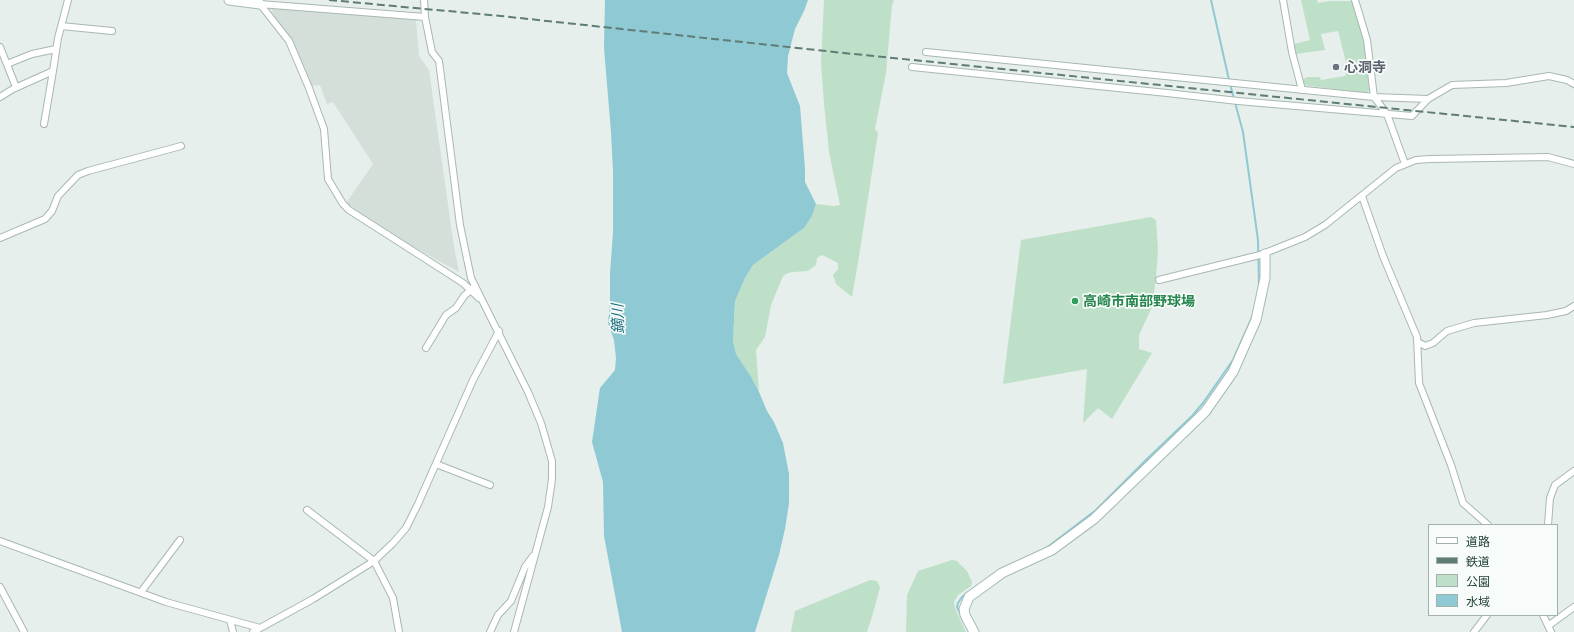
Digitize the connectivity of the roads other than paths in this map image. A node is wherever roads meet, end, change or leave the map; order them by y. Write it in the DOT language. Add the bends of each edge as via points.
graph roads {
  1 [pos="68,0"];
  2 [pos="229,0"];
  3 [pos="424,0"];
  4 [pos="1283,0"];
  5 [pos="1355,0"];
  6 [pos="258,2"];
  7 [pos="425,17"];
  8 [pos="61,26"];
  9 [pos="112,31"];
  10 [pos="0,47"];
  11 [pos="56,49"];
  12 [pos="926,52"];
  13 [pos="7,64"];
  14 [pos="912,67"];
  15 [pos="53,71"];
  16 [pos="1574,84"];
  17 [pos="16,87"];
  18 [pos="1302,90"];
  19 [pos="0,97"];
  20 [pos="1374,97"];
  21 [pos="1428,99"];
  22 [pos="1387,114"];
  23 [pos="44,124"];
  24 [pos="181,146"];
  25 [pos="1405,164"];
  26 [pos="1574,164"];
  27 [pos="1362,196"];
  28 [pos="0,238"];
  29 [pos="1265,254"];
  30 [pos="1159,280"];
  31 [pos="473,288"];
  32 [pos="1574,306"];
  33 [pos="499,331"];
  34 [pos="1418,342"];
  35 [pos="426,348"];
  36 [pos="436,464"];
  37 [pos="1574,471"];
  38 [pos="490,484"];
  39 [pos="307,510"];
  40 [pos="1487,524"];
  41 [pos="1548,524"];
  42 [pos="0,540"];
  43 [pos="180,540"];
  44 [pos="536,553"];
  45 [pos="374,561"];
  46 [pos="0,587"];
  47 [pos="141,592"];
  48 [pos="1574,607"];
  49 [pos="1486,616"];
  50 [pos="1543,616"];
  51 [pos="230,620"];
  52 [pos="260,628"];
  53 [pos="1549,629"];
  54 [pos="24,632"];
  55 [pos="233,632"];
  56 [pos="253,632"];
  57 [pos="399,632"];
  58 [pos="490,632"];
  59 [pos="514,632"];
  60 [pos="974,632"];
  61 [pos="1474,632"];
  1 -- 8 [label="street"];
  2 -- 6 [label="street"];
  3 -- 7 [label="street"];
  4 -- 18 [label="street"];
  5 -- 20 [label="street" via="1367,40"];
  6 -- 7 [label="street"];
  6 -- 31 [label="street" via="289,41 309,88 324,129 328,179 343,204"];
  7 -- 31 [label="street" via="432,52 439,61 460,225"];
  8 -- 9 [label="street"];
  8 -- 11 [label="street"];
  10 -- 13 [label="street"];
  11 -- 13 [label="street" via="32,54"];
  11 -- 15 [label="street"];
  12 -- 18 [label="street"];
  13 -- 17 [label="street"];
  14 -- 22 [label="street"];
  15 -- 17 [label="street"];
  15 -- 23 [label="street"];
  16 -- 21 [label="street" via="1549,76 1506,83 1452,85"];
  17 -- 19 [label="street"];
  18 -- 20 [label="street"];
  20 -- 21 [label="street"];
  20 -- 22 [label="street"];
  21 -- 22 [label="street" via="1412,116"];
  22 -- 25 [label="street"];
  24 -- 28 [label="street" via="88,171 78,176 58,196 52,211 44,219"];
  25 -- 26 [label="street" via="1430,159 1548,157"];
  25 -- 27 [label="street" via="1396,168"];
  27 -- 29 [label="street" via="1316,231"];
  27 -- 34 [label="street"];
  29 -- 30 [label="street"];
  29 -- 60 [label="street" via="1265,278 1256,320 1233,372 1205,412 1094,519 1052,550 1002,574 969,597 964,609"];
  31 -- 33 [label="street"];
  31 -- 35 [label="street" via="456,308 446,315"];
  32 -- 34 [label="street" via="1566,311 1474,323 1447,331 1429,345 1425,346"];
  33 -- 36 [label="street" via="473,380"];
  33 -- 44 [label="street" via="541,423 552,461 548,507"];
  34 -- 40 [label="street" via="1419,383 1463,503"];
  36 -- 38 [label="street"];
  36 -- 45 [label="street" via="406,528"];
  37 -- 41 [label="street" via="1554,485 1550,498"];
  39 -- 45 [label="street"];
  42 -- 47 [label="street"];
  43 -- 47 [label="street"];
  44 -- 58 [label="street" via="525,567 511,602 498,615"];
  44 -- 59 [label="street"];
  45 -- 52 [label="street" via="314,599"];
  45 -- 57 [label="street" via="393,598"];
  46 -- 54 [label="street"];
  47 -- 51 [label="street" via="166,602"];
  48 -- 53 [label="street"];
  49 -- 61 [label="street"];
  50 -- 53 [label="street"];
  51 -- 52 [label="street"];
  51 -- 55 [label="street"];
  52 -- 56 [label="street"];
}
